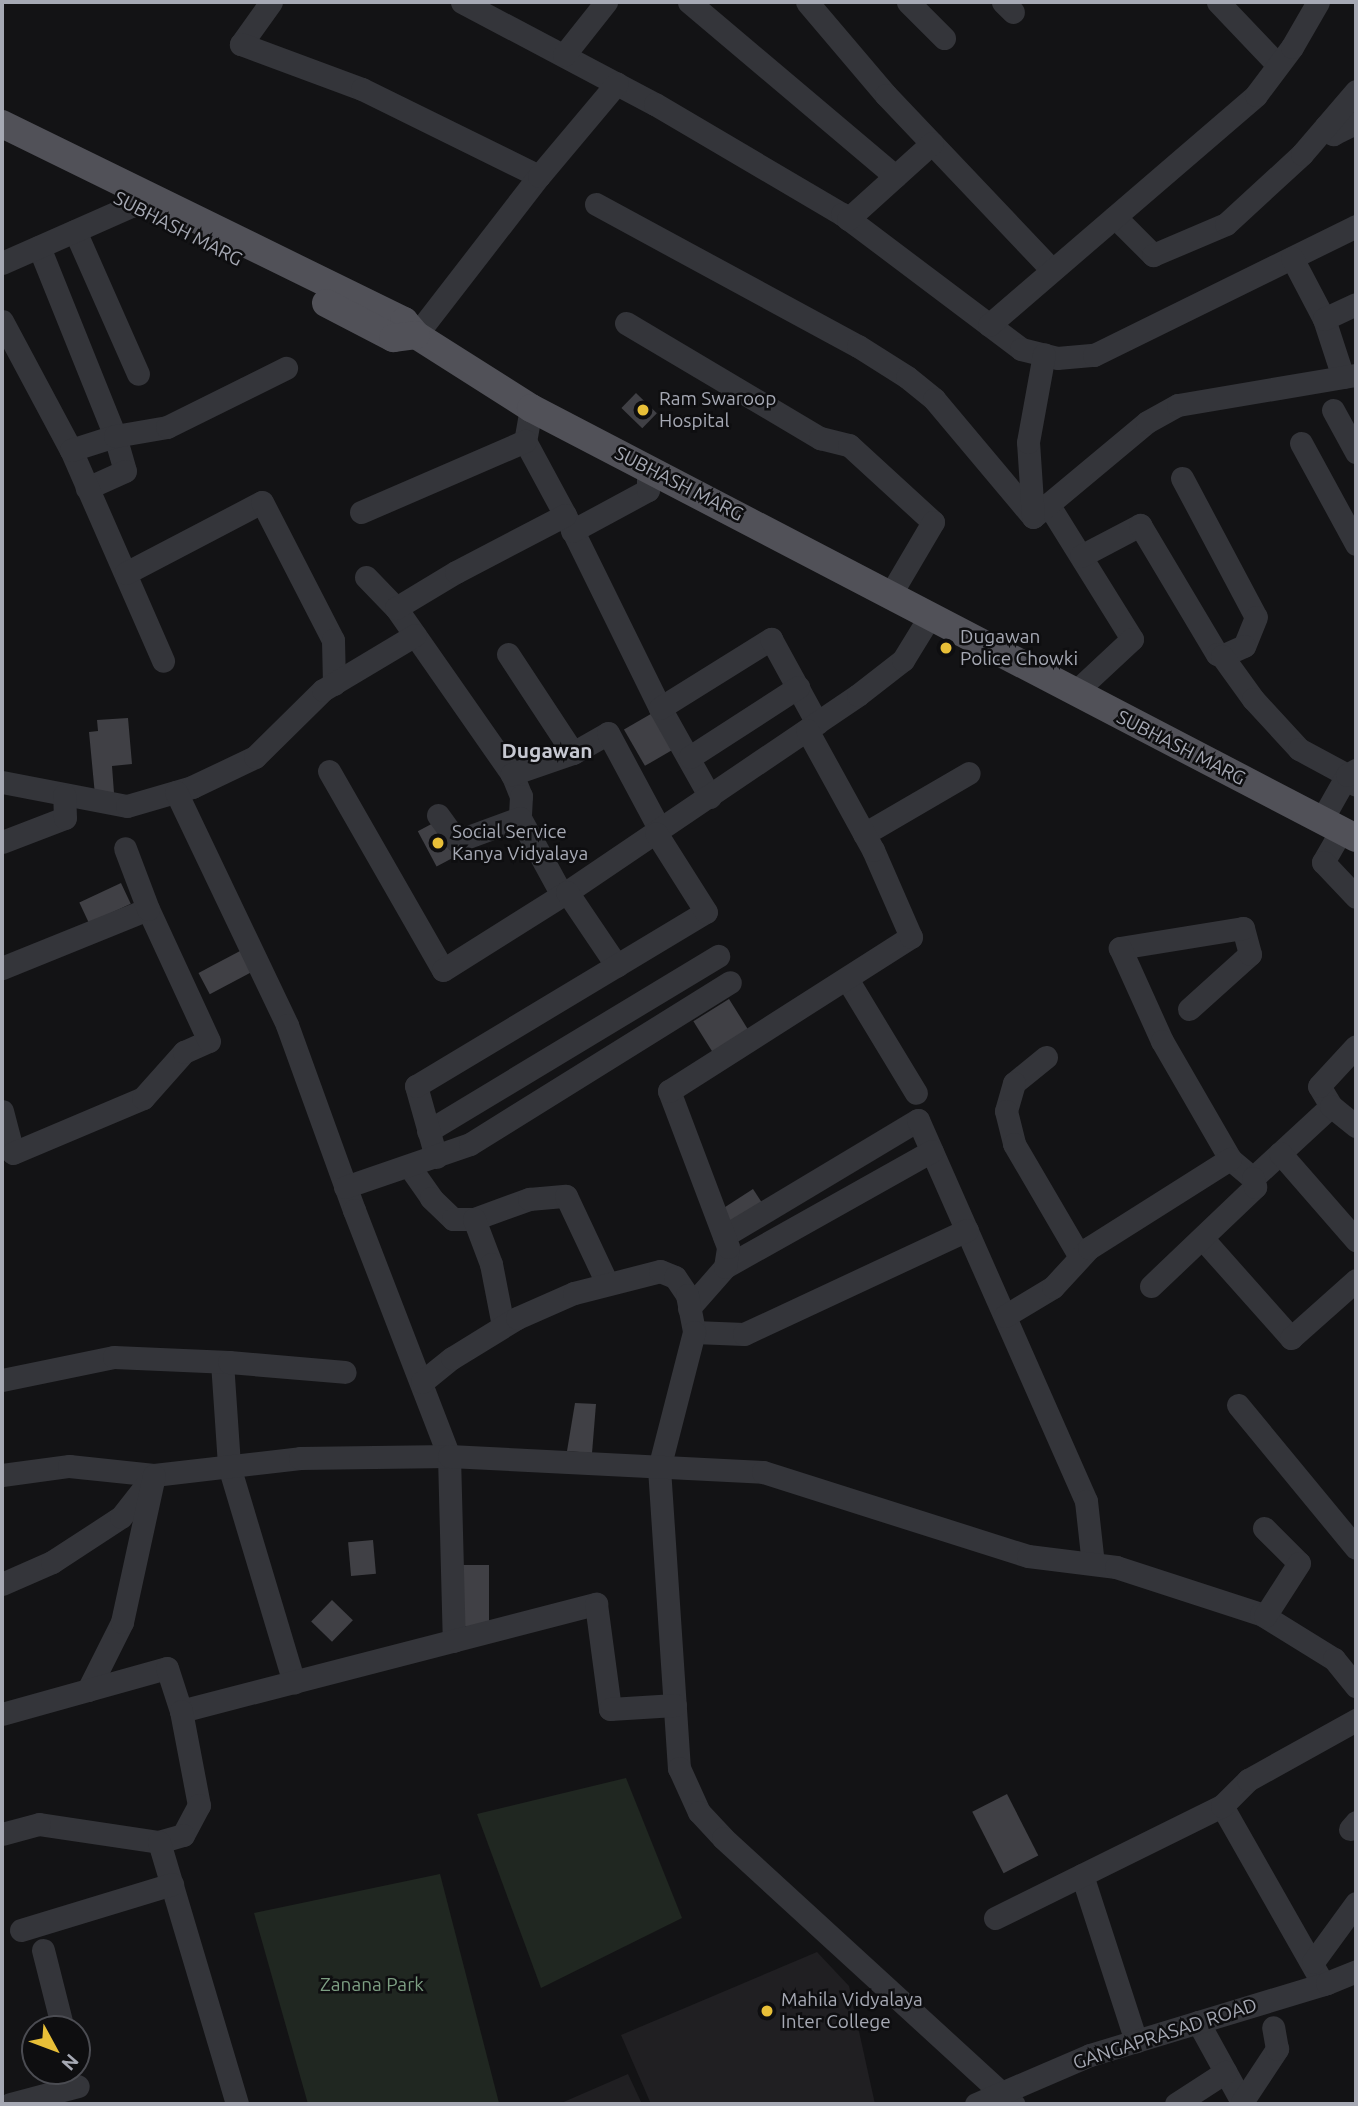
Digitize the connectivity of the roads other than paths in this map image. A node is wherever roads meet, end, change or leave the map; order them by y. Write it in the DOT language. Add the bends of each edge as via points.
graph roads {
  1 [pos="271,2"];
  2 [pos="462,2"];
  3 [pos="606,2"];
  4 [pos="690,2"];
  5 [pos="807,2"];
  6 [pos="908,2"];
  7 [pos="1217,2"];
  8 [pos="1318,2"];
  9 [pos="499,10"];
  10 [pos="944,37"];
  11 [pos="564,55"];
  12 [pos="1278,65"];
  13 [pos="617,83"];
  14 [pos="1356,91"];
  15 [pos="1356,123"];
  16 [pos="2,124"];
  17 [pos="1326,126"];
  18 [pos="2,141"];
  19 [pos="932,143"];
  20 [pos="539,176"];
  21 [pos="895,176"];
  22 [pos="135,198"];
  23 [pos="596,204"];
  24 [pos="1115,217"];
  25 [pos="848,219"];
  26 [pos="1356,226"];
  27 [pos="75,231"];
  28 [pos="39,247"];
  29 [pos="1292,258"];
  30 [pos="2,263"];
  31 [pos="1052,270"];
  32 [pos="1356,304"];
  33 [pos="1324,319"];
  34 [pos="2,321"];
  35 [pos="626,323"];
  36 [pos="989,325"];
  37 [pos="416,335"];
  38 [pos="1044,354"];
  39 [pos="286,368"];
  40 [pos="138,374"];
  41 [pos="1350,376"];
  42 [pos="531,408"];
  43 [pos="1333,410"];
  44 [pos="116,436"];
  45 [pos="525,441"];
  46 [pos="1301,443"];
  47 [pos="71,450"];
  48 [pos="1356,452"];
  49 [pos="648,468"];
  50 [pos="1182,478"];
  51 [pos="87,488"];
  52 [pos="1041,511"];
  53 [pos="361,512"];
  54 [pos="569,523"];
  55 [pos="1356,544"];
  56 [pos="1081,556"];
  57 [pos="126,573"];
  58 [pos="366,577"];
  59 [pos="890,595"];
  60 [pos="396,608"];
  61 [pos="930,616"];
  62 [pos="415,635"];
  63 [pos="508,654"];
  64 [pos="1222,656"];
  65 [pos="163,661"];
  66 [pos="334,684"];
  67 [pos="798,687"];
  68 [pos="1074,693"];
  69 [pos="660,709"];
  70 [pos="812,726"];
  71 [pos="573,753"];
  72 [pos="690,757"];
  73 [pos="329,771"];
  74 [pos="969,773"];
  75 [pos="512,774"];
  76 [pos="1353,777"];
  77 [pos="2,782"];
  78 [pos="176,792"];
  79 [pos="64,795"];
  80 [pos="710,797"];
  81 [pos="438,815"];
  82 [pos="520,818"];
  83 [pos="1339,830"];
  84 [pos="658,831"];
  85 [pos="864,834"];
  86 [pos="2,842"];
  87 [pos="125,848"];
  88 [pos="565,893"];
  89 [pos="1356,897"];
  90 [pos="148,909"];
  91 [pos="718,956"];
  92 [pos="617,966"];
  93 [pos="2,968"];
  94 [pos="847,979"];
  95 [pos="730,982"];
  96 [pos="1189,1009"];
  97 [pos="1356,1046"];
  98 [pos="1046,1057"];
  99 [pos="916,1093"];
  100 [pos="1331,1106"];
  101 [pos="2,1111"];
  102 [pos="1356,1126"];
  103 [pos="428,1130"];
  104 [pos="932,1151"];
  105 [pos="1280,1153"];
  106 [pos="436,1157"];
  107 [pos="1230,1159"];
  108 [pos="409,1166"];
  109 [pos="1253,1178"];
  110 [pos="345,1187"];
  111 [pos="474,1219"];
  112 [pos="967,1230"];
  113 [pos="724,1236"];
  114 [pos="1202,1238"];
  115 [pos="1356,1240"];
  116 [pos="1080,1258"];
  117 [pos="725,1266"];
  118 [pos="1356,1280"];
  119 [pos="607,1283"];
  120 [pos="1151,1286"];
  121 [pos="689,1308"];
  122 [pos="1005,1316"];
  123 [pos="503,1326"];
  124 [pos="694,1332"];
  125 [pos="222,1362"];
  126 [pos="345,1373"];
  127 [pos="4,1375"];
  128 [pos="422,1381"];
  129 [pos="1238,1405"];
  130 [pos="449,1456"];
  131 [pos="229,1466"];
  132 [pos="659,1468"];
  133 [pos="2,1475"];
  134 [pos="154,1475"];
  135 [pos="1264,1528"];
  136 [pos="1356,1548"];
  137 [pos="1093,1564"];
  138 [pos="2,1584"];
  139 [pos="1265,1616"];
  140 [pos="454,1641"];
  141 [pos="294,1682"];
  142 [pos="1356,1686"];
  143 [pos="88,1690"];
  144 [pos="675,1705"];
  145 [pos="181,1712"];
  146 [pos="2,1714"];
  147 [pos="1356,1720"];
  148 [pos="1222,1806"];
  149 [pos="2,1834"];
  150 [pos="159,1842"];
  151 [pos="1082,1875"];
  152 [pos="172,1884"];
  153 [pos="1356,1903"];
  154 [pos="995,1919"];
  155 [pos="21,1930"];
  156 [pos="43,1950"];
  157 [pos="1313,1962"];
  158 [pos="1356,1970"];
  159 [pos="1323,1984"];
  160 [pos="59,2015"];
  161 [pos="1198,2022"];
  162 [pos="1273,2027"];
  163 [pos="1136,2041"];
  164 [pos="1225,2072"];
  165 [pos="79,2087"];
  166 [pos="1006,2100"];
  167 [pos="1242,2103"];
  168 [pos="10,2104"];
  169 [pos="237,2104"];
  170 [pos="976,2104"];
  171 [pos="1175,2104"];
  1 -- 20 [label="street" via="241,44 362,89"];
  2 -- 9 [label="street"];
  3 -- 11 [label="street"];
  4 -- 21 [label="street"];
  5 -- 19 [label="street"];
  6 -- 10 [label="street"];
  7 -- 12 [label="street"];
  8 -- 12 [label="street"];
  9 -- 11 [label="street"];
  11 -- 13 [label="street"];
  12 -- 24 [label="street" via="1256,95"];
  13 -- 20 [label="street"];
  13 -- 25 [label="street"];
  14 -- 17 [label="street"];
  15 -- 17 [label="street" via="1334,134"];
  16 -- 22 [label="main road"];
  17 -- 24 [label="street" via="1226,224 1153,255"];
  18 -- 22 [label="main road, SUBHASH MARG"];
  19 -- 21 [label="street"];
  19 -- 31 [label="street"];
  20 -- 37 [label="street"];
  21 -- 25 [label="street"];
  22 -- 27 [label="street"];
  22 -- 37 [label="main road, SUBHASH MARG" via="404,321"];
  23 -- 52 [label="street" via="858,346 906,377 934,399"];
  24 -- 31 [label="street"];
  25 -- 36 [label="street"];
  26 -- 29 [label="street"];
  27 -- 28 [label="street"];
  27 -- 40 [label="street"];
  28 -- 30 [label="street"];
  28 -- 44 [label="street"];
  29 -- 33 [label="street"];
  29 -- 38 [label="street" via="1094,355 1057,358"];
  31 -- 36 [label="street"];
  32 -- 33 [label="street"];
  33 -- 41 [label="street"];
  34 -- 47 [label="street"];
  35 -- 59 [label="street" via="820,438 849,445 933,522"];
  36 -- 38 [label="street" via="1021,349"];
  37 -- 42 [label="main road, SUBHASH MARG"];
  38 -- 52 [label="street" via="1028,442"];
  39 -- 44 [label="street" via="167,427"];
  41 -- 52 [label="street" via="1178,405 1147,422"];
  42 -- 45 [label="street"];
  42 -- 49 [label="main road, SUBHASH MARG"];
  43 -- 48 [label="street"];
  44 -- 47 [label="street"];
  44 -- 51 [label="street" via="125,471"];
  45 -- 53 [label="street"];
  45 -- 54 [label="street"];
  46 -- 55 [label="street"];
  47 -- 51 [label="street"];
  49 -- 54 [label="street" via="648,490"];
  49 -- 59 [label="main road, SUBHASH MARG"];
  50 -- 64 [label="street" via="1255,617 1244,646"];
  51 -- 57 [label="street"];
  52 -- 56 [label="street"];
  54 -- 60 [label="street" via="456,572"];
  54 -- 69 [label="street"];
  56 -- 64 [label="street" via="1140,525"];
  56 -- 68 [label="street" via="1132,639"];
  57 -- 65 [label="street"];
  57 -- 66 [label="street" via="262,502 333,640"];
  58 -- 60 [label="street"];
  59 -- 61 [label="main road, SUBHASH MARG"];
  60 -- 62 [label="street"];
  61 -- 68 [label="main road, SUBHASH MARG"];
  61 -- 70 [label="street" via="903,660"];
  62 -- 66 [label="street"];
  62 -- 75 [label="street"];
  63 -- 71 [label="street"];
  64 -- 76 [label="street" via="1253,699 1299,749"];
  66 -- 78 [label="street" via="256,757"];
  67 -- 69 [label="street" via="771,639"];
  67 -- 70 [label="street"];
  67 -- 72 [label="street"];
  68 -- 83 [label="main road, SUBHASH MARG"];
  69 -- 72 [label="street"];
  70 -- 80 [label="street"];
  70 -- 85 [label="street"];
  71 -- 75 [label="street"];
  71 -- 84 [label="street" via="608,733"];
  72 -- 80 [label="street"];
  73 -- 88 [label="street" via="443,970"];
  74 -- 85 [label="street"];
  75 -- 82 [label="street" via="521,796"];
  76 -- 83 [label="street"];
  77 -- 79 [label="street"];
  78 -- 79 [label="street" via="127,806"];
  78 -- 110 [label="street" via="287,1025"];
  79 -- 86 [label="street" via="65,818"];
  80 -- 84 [label="street"];
  81 -- 82 [label="street" via="457,841"];
  82 -- 88 [label="street"];
  83 -- 89 [label="street" via="1323,862"];
  84 -- 88 [label="street"];
  84 -- 92 [label="street" via="706,912"];
  85 -- 94 [label="street" via="911,937"];
  87 -- 90 [label="street"];
  88 -- 92 [label="street"];
  90 -- 93 [label="street"];
  90 -- 101 [label="street" via="209,1041 184,1052 143,1098 13,1153"];
  91 -- 103 [label="street"];
  92 -- 103 [label="street" via="416,1086"];
  94 -- 99 [label="street"];
  94 -- 113 [label="street" via="669,1091"];
  95 -- 106 [label="street" via="470,1144"];
  96 -- 107 [label="street" via="1250,954 1244,928 1120,948 1162,1041"];
  97 -- 100 [label="street" via="1319,1086"];
  98 -- 116 [label="street" via="1014,1083 1006,1111 1014,1144"];
  100 -- 102 [label="street"];
  100 -- 105 [label="street"];
  103 -- 106 [label="street"];
  104 -- 112 [label="street"];
  104 -- 113 [label="street" via="918,1120"];
  104 -- 117 [label="street"];
  105 -- 109 [label="street"];
  105 -- 115 [label="street"];
  106 -- 108 [label="street"];
  107 -- 109 [label="street"];
  107 -- 116 [label="street"];
  108 -- 110 [label="street"];
  108 -- 111 [label="street" via="453,1219"];
  109 -- 114 [label="street" via="1255,1188"];
  110 -- 128 [label="street"];
  111 -- 119 [label="street" via="529,1199 566,1196"];
  111 -- 123 [label="street" via="491,1264"];
  112 -- 122 [label="street"];
  112 -- 124 [label="street" via="744,1334"];
  113 -- 117 [label="street" via="728,1247"];
  114 -- 118 [label="street" via="1291,1338"];
  114 -- 120 [label="street"];
  116 -- 122 [label="street" via="1053,1287"];
  117 -- 121 [label="street"];
  119 -- 121 [label="street" via="660,1271 675,1277 687,1295"];
  119 -- 123 [label="street"];
  121 -- 124 [label="street"];
  122 -- 137 [label="street" via="1086,1501"];
  123 -- 128 [label="street"];
  124 -- 132 [label="street"];
  125 -- 126 [label="street"];
  125 -- 127 [label="street" via="114,1357"];
  125 -- 131 [label="street"];
  128 -- 130 [label="street"];
  129 -- 136 [label="street"];
  130 -- 131 [label="street" via="300,1458"];
  130 -- 132 [label="street"];
  130 -- 140 [label="street"];
  131 -- 134 [label="street"];
  131 -- 141 [label="street"];
  132 -- 137 [label="street" via="764,1472 1028,1556"];
  132 -- 144 [label="street"];
  133 -- 134 [label="street" via="69,1466"];
  134 -- 138 [label="street" via="121,1517 52,1562"];
  134 -- 143 [label="street" via="122,1622"];
  135 -- 139 [label="street" via="1299,1563"];
  137 -- 139 [label="street" via="1116,1567"];
  139 -- 142 [label="street" via="1334,1659"];
  140 -- 141 [label="street"];
  140 -- 144 [label="street" via="596,1604 610,1709"];
  141 -- 145 [label="street"];
  143 -- 145 [label="street" via="167,1668"];
  143 -- 146 [label="street"];
  144 -- 166 [label="street" via="679,1768 699,1812"];
  145 -- 150 [label="street" via="199,1805 183,1835"];
  147 -- 148 [label="street" via="1248,1780"];
  148 -- 151 [label="street"];
  148 -- 157 [label="street"];
  149 -- 150 [label="street" via="39,1824"];
  150 -- 152 [label="street"];
  151 -- 154 [label="street"];
  151 -- 163 [label="street"];
  152 -- 155 [label="street"];
  152 -- 169 [label="street"];
  153 -- 157 [label="street"];
  156 -- 160 [label="street"];
  157 -- 159 [label="street"];
  158 -- 159 [label="street, GANGAPRASAD ROAD"];
  159 -- 161 [label="street, GANGAPRASAD ROAD"];
  161 -- 163 [label="street, GANGAPRASAD ROAD"];
  161 -- 164 [label="street"];
  162 -- 167 [label="street" via="1277,2049"];
  163 -- 166 [label="street, GANGAPRASAD ROAD" via="1090,2055"];
  164 -- 167 [label="street"];
  164 -- 171 [label="street"];
  165 -- 168 [label="street"];
  166 -- 170 [label="street, GANGAPRASAD ROAD"];
}
